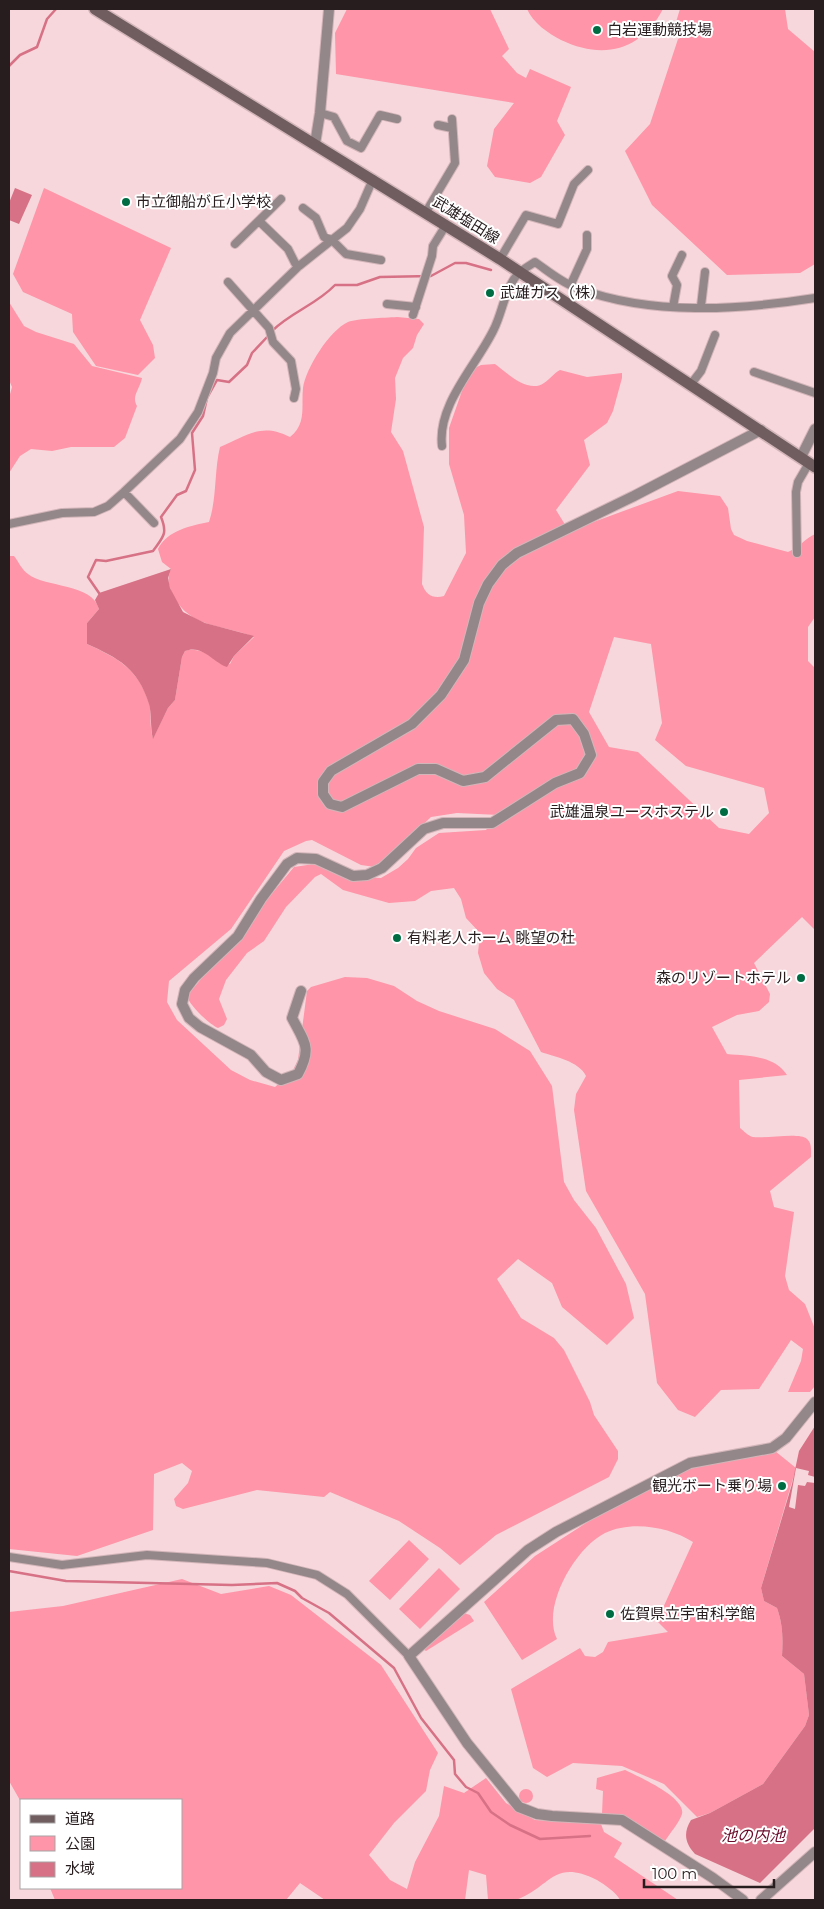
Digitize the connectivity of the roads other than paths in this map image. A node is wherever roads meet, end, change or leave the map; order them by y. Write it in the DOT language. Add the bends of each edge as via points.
graph roads {
  1 [pos="95,9"];
  2 [pos="330,9"];
  3 [pos="320,113"];
  4 [pos="397,119"];
  5 [pos="438,125"];
  6 [pos="315,144"];
  7 [pos="588,170"];
  8 [pos="373,180"];
  9 [pos="281,199"];
  10 [pos="303,208"];
  11 [pos="426,212"];
  12 [pos="259,221"];
  13 [pos="446,226"];
  14 [pos="588,235"];
  15 [pos="332,240"];
  16 [pos="235,244"];
  17 [pos="682,256"];
  18 [pos="500,259"];
  19 [pos="381,260"];
  20 [pos="299,266"];
  21 [pos="520,272"];
  22 [pos="705,272"];
  23 [pos="228,282"];
  24 [pos="571,284"];
  25 [pos="815,298"];
  26 [pos="387,304"];
  27 [pos="701,306"];
  28 [pos="416,307"];
  29 [pos="673,307"];
  30 [pos="252,312"];
  31 [pos="413,315"];
  32 [pos="715,335"];
  33 [pos="754,372"];
  34 [pos="691,384"];
  35 [pos="815,394"];
  36 [pos="294,398"];
  37 [pos="815,429"];
  38 [pos="762,430"];
  39 [pos="442,446"];
  40 [pos="808,462"];
  41 [pos="124,492"];
  42 [pos="154,522"];
  43 [pos="9,524"];
  44 [pos="797,553"];
  45 [pos="301,991"];
  46 [pos="815,1402"];
  47 [pos="9,1558"];
  48 [pos="409,1656"];
  49 [pos="815,1852"];
  50 [pos="743,1900"];
  51 [pos="761,1900"];
  1 -- 6 [label="main road, 武雄塩田線"];
  2 -- 3 [label="street"];
  3 -- 4 [label="street" via="334,117 347,141 360,148 380,115"];
  3 -- 6 [label="street"];
  5 -- 11 [label="street" via="452,123 455,163"];
  6 -- 8 [label="main road, 武雄塩田線"];
  7 -- 18 [label="street" via="574,184 558,224 526,215"];
  8 -- 11 [label="main road, 武雄塩田線"];
  8 -- 15 [label="street" via="354,220"];
  9 -- 12 [label="street"];
  10 -- 15 [label="street" via="316,218 324,237"];
  11 -- 13 [label="main road, 武雄塩田線"];
  12 -- 16 [label="street"];
  12 -- 20 [label="street" via="288,249"];
  13 -- 18 [label="main road, 武雄塩田線"];
  13 -- 28 [label="street" via="433,246"];
  14 -- 24 [label="street" via="587,249"];
  15 -- 19 [label="street" via="346,254"];
  15 -- 20 [label="street"];
  17 -- 29 [label="street" via="672,276 677,285"];
  18 -- 21 [label="main road, 武雄塩田線"];
  20 -- 30 [label="street"];
  21 -- 24 [label="street" via="535,262"];
  21 -- 34 [label="main road, 武雄塩田線"];
  21 -- 39 [label="street" via="513,281 495,328 451,402 441,434"];
  22 -- 27 [label="street"];
  23 -- 30 [label="street"];
  24 -- 29 [label="street" via="576,288 653,307"];
  25 -- 27 [label="street" via="767,305"];
  26 -- 28 [label="street"];
  27 -- 29 [label="street"];
  28 -- 31 [label="street"];
  30 -- 36 [label="street" via="291,361 296,389"];
  30 -- 41 [label="street" via="223,343 198,412 180,439"];
  32 -- 34 [label="street"];
  33 -- 35 [label="street"];
  34 -- 38 [label="main road, 武雄塩田線"];
  37 -- 40 [label="street"];
  38 -- 40 [label="main road, 武雄塩田線"];
  38 -- 45 [label="street" via="517,553 502,565 479,603 464,660 441,695 412,724 331,771 323,782 323,794 330,804 342,806 418,769 436,769 463,781 485,777 556,720 573,719 584,734 591,754 580,773 555,783 492,823 443,823 424,829 382,868 367,875 353,876 316,858 297,858 287,864 238,936 189,984 182,1004 189,1018 200,1027 251,1055 266,1072 281,1080 298,1074 307,1058 306,1044 292,1018"];
  40 -- 44 [label="street" via="796,492"];
  41 -- 42 [label="street"];
  41 -- 43 [label="street" via="108,506 94,512 62,513"];
  46 -- 48 [label="street" via="786,1438 772,1448 690,1463 556,1532 528,1550"];
  47 -- 48 [label="street" via="62,1565 147,1555 267,1563 317,1575 347,1594"];
  48 -- 50 [label="street" via="467,1743 519,1807 544,1815 622,1820"];
  49 -- 51 [label="street"];
}
